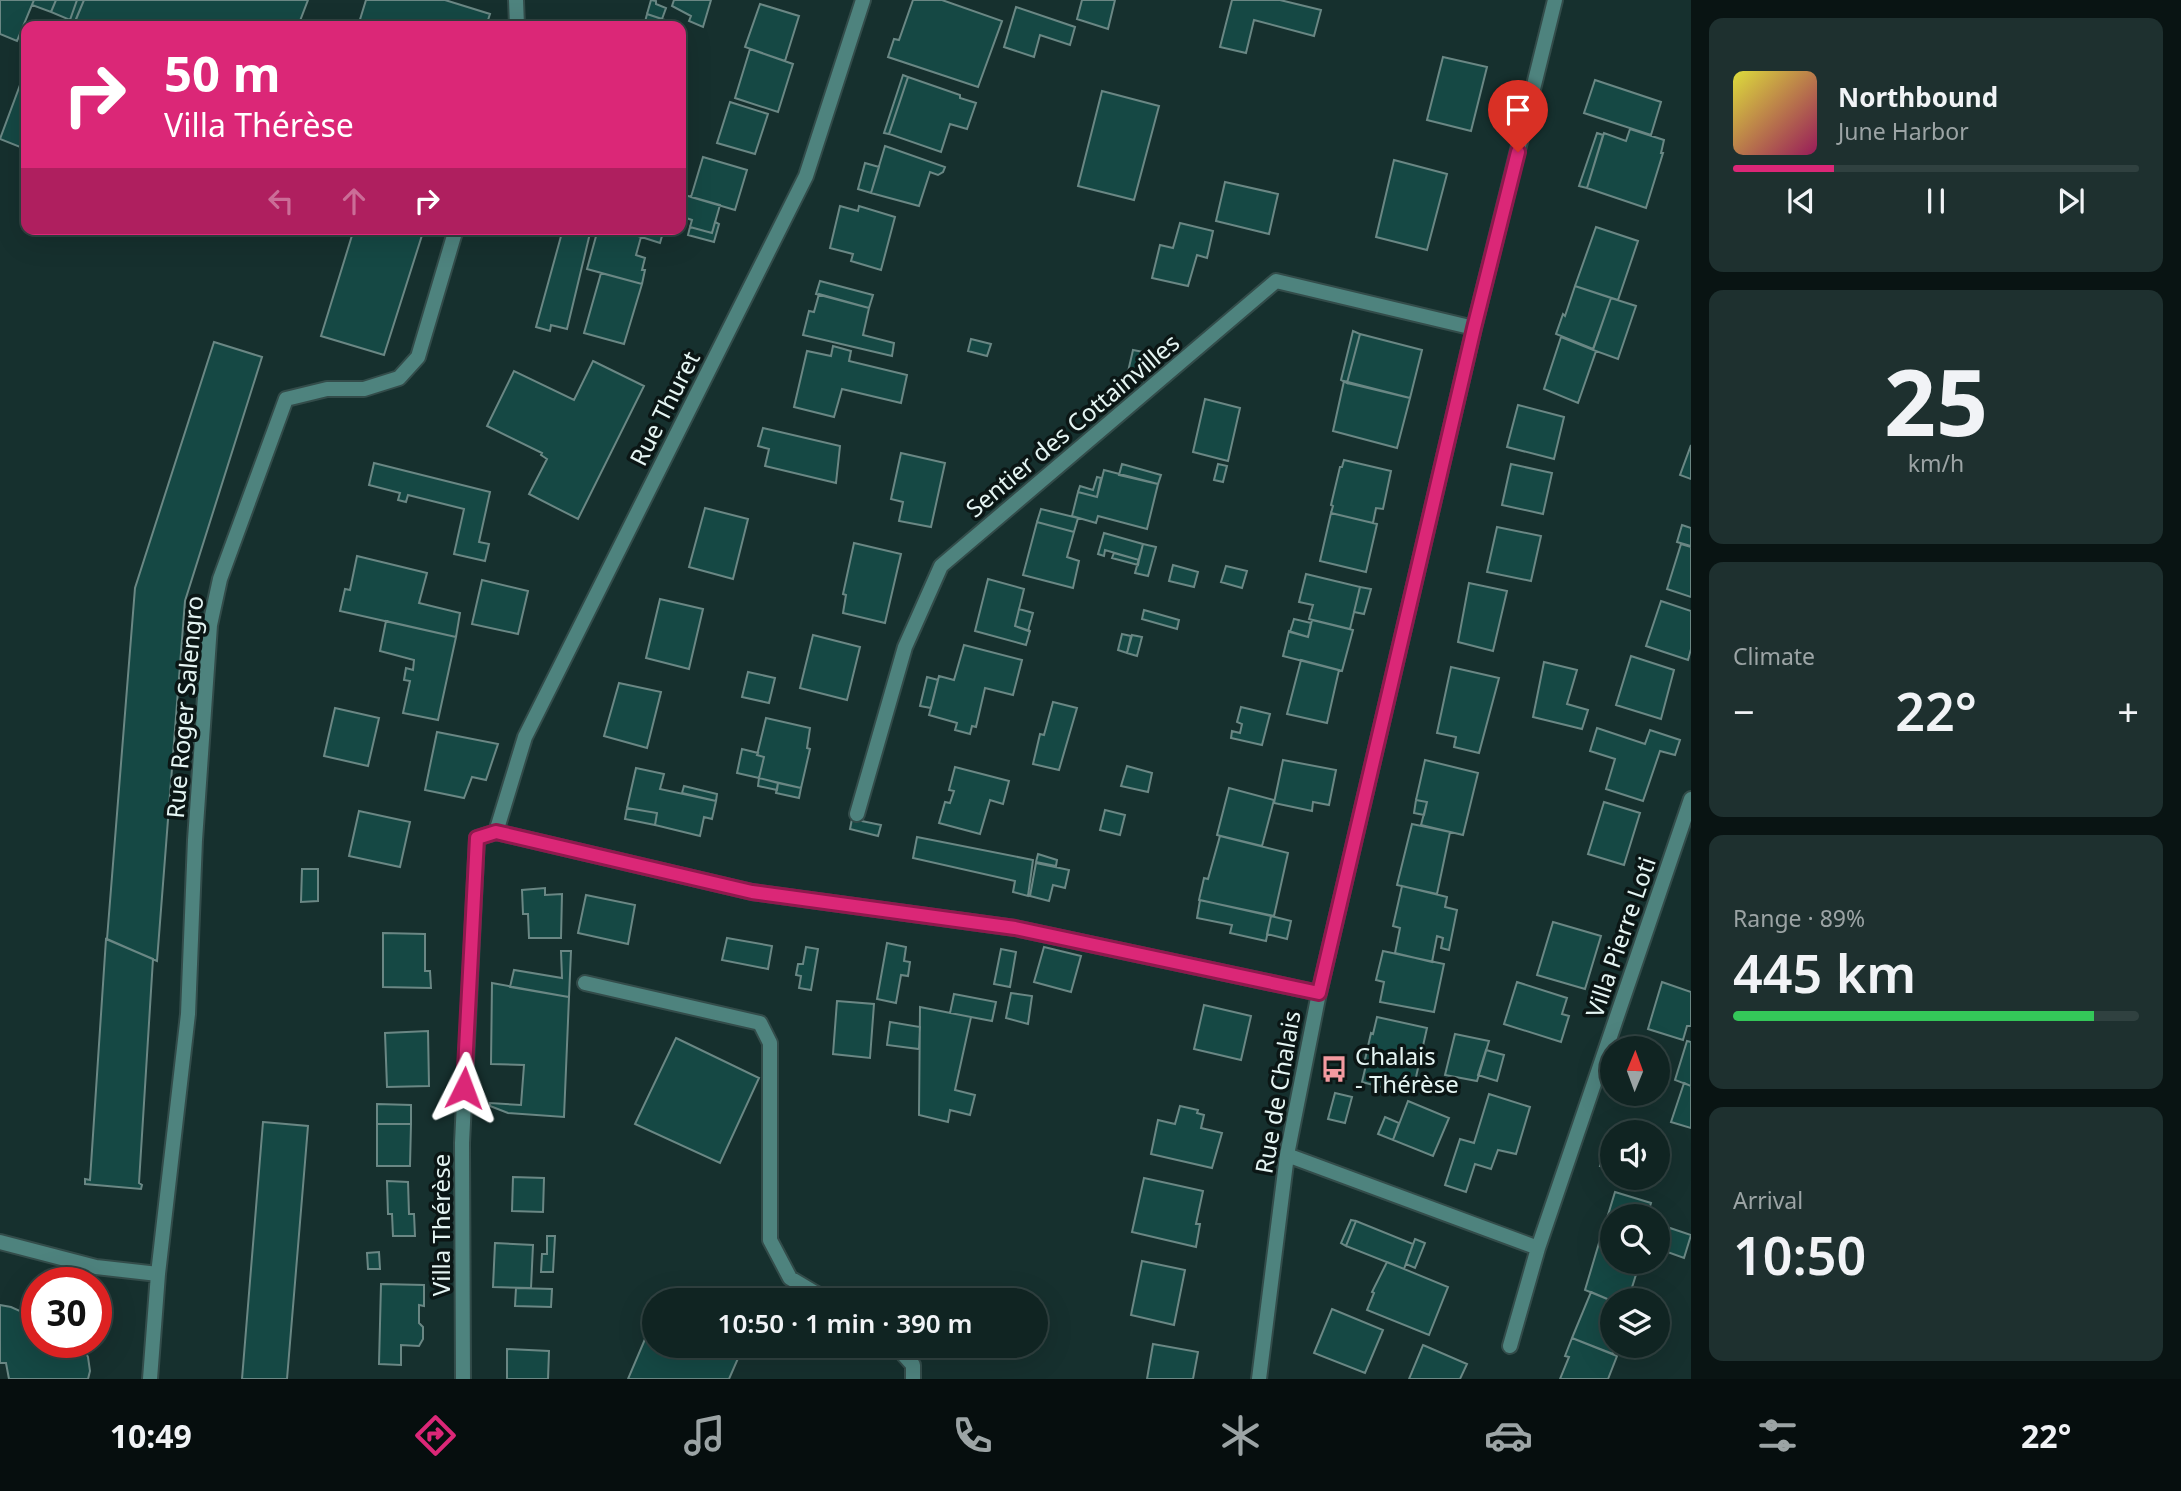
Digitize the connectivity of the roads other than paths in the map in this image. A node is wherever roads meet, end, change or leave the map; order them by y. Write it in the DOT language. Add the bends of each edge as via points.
graph roads {
  1 [pos="516,0"];
  2 [pos="863,0"];
  3 [pos="1555,0"];
  4 [pos="517,21"];
  5 [pos="454,235"];
  6 [pos="1474,328"];
  7 [pos="1691,799"];
  8 [pos="857,814"];
  9 [pos="496,832"];
  10 [pos="585,983"];
  11 [pos="1319,993"];
  12 [pos="1287,1155"];
  13 [pos="0,1242"];
  14 [pos="1538,1248"];
  15 [pos="158,1275"];
  16 [pos="807,1288"];
  17 [pos="1510,1346"];
  18 [pos="907,1358"];
  19 [pos="150,1379"];
  20 [pos="463,1379"];
  21 [pos="913,1379"];
  22 [pos="1259,1379"];
  1 -- 4 [label="street"];
  2 -- 9 [label="street, Rue Thuret" via="806,176 525,737"];
  3 -- 6 [label="street, Rue de Chalais"];
  5 -- 15 [label="street, Rue Roger Salengro" via="418,357 399,378 364,389 327,389 286,399 220,579 210,625 188,1014"];
  6 -- 8 [label="street, Sentier des Cottainvilles" via="1276,281 941,566 905,647"];
  6 -- 11 [label="street, Rue de Chalais"];
  7 -- 14 [label="street, Villa Pierre Loti"];
  9 -- 11 [label="street" via="752,892 1015,928"];
  9 -- 20 [label="street, Villa Thérèse" via="477,838 462,1143"];
  10 -- 16 [label="street" via="760,1023 770,1044 771,1240 790,1278"];
  11 -- 12 [label="street, Rue de Chalais"];
  12 -- 14 [label="street"];
  12 -- 22 [label="street, Rue de Chalais"];
  13 -- 15 [label="street" via="96,1267"];
  14 -- 17 [label="street, Villa Pierre Loti"];
  15 -- 19 [label="street"];
  18 -- 21 [label="street" via="913,1365"];
}
